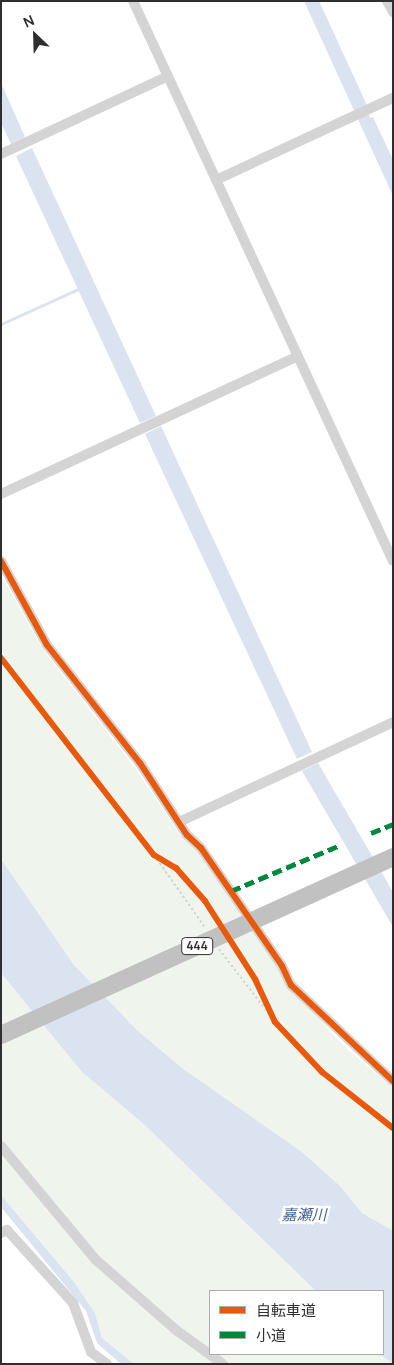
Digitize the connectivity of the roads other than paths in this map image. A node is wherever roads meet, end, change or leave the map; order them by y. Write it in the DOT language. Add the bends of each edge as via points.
graph roads {
  1 [pos="133,1"];
  2 [pos="387,1"];
  3 [pos="393,12"];
  4 [pos="168,76"];
  5 [pos="393,98"];
  6 [pos="1,154"];
  7 [pos="216,180"];
  8 [pos="298,356"];
  9 [pos="1,494"];
  10 [pos="1,561"];
  11 [pos="393,561"];
  12 [pos="393,722"];
  13 [pos="179,822"];
  14 [pos="393,857"];
  15 [pos="1,1035"];
  16 [pos="393,1082"];
  17 [pos="1,1146"];
  18 [pos="1,1233"];
  19 [pos="209,1354"];
  20 [pos="211,1355"];
  21 [pos="107,1364"];
  22 [pos="223,1364"];
  1 -- 4 [label="street"];
  2 -- 3 [label="street"];
  4 -- 6 [label="street"];
  4 -- 7 [label="street"];
  5 -- 7 [label="street"];
  7 -- 8 [label="street"];
  8 -- 9 [label="street"];
  8 -- 11 [label="street"];
  10 -- 13 [label="street" via="47,645 140,763"];
  12 -- 13 [label="street"];
  13 -- 16 [label="street" via="201,848 282,966 291,985"];
  14 -- 15 [label="highway, 444, bridge"];
  17 -- 19 [label="street" via="95,1259 176,1330"];
  18 -- 21 [label="street" via="8,1230 74,1303 91,1352"];
  20 -- 22 [label="street"];
}
